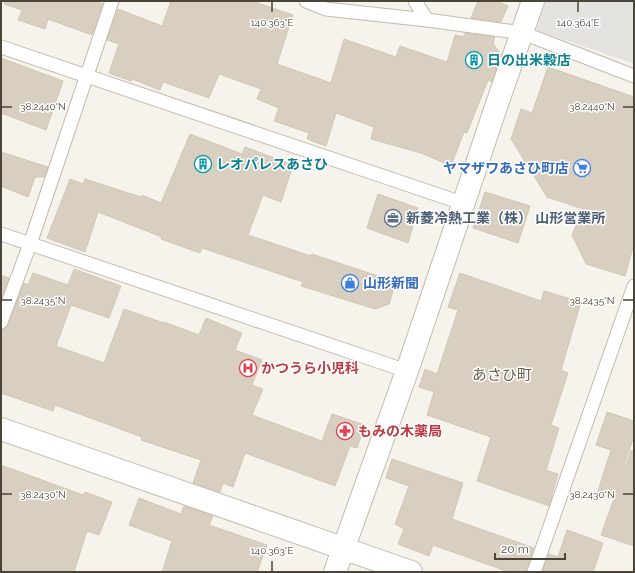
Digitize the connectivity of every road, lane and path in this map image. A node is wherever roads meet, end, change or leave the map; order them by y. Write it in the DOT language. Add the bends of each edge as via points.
graph roads {
  1 [pos="112,1"];
  2 [pos="306,1"];
  3 [pos="415,1"];
  4 [pos="533,1"];
  5 [pos="427,20"];
  6 [pos="523,34"];
  7 [pos="1,47"];
  8 [pos="87,76"];
  9 [pos="634,76"];
  10 [pos="465,204"];
  11 [pos="1,234"];
  12 [pos="30,244"];
  13 [pos="634,286"];
  14 [pos="1,322"];
  15 [pos="407,371"];
  16 [pos="1,429"];
  17 [pos="343,549"];
  18 [pos="335,572"];
  19 [pos="411,572"];
  20 [pos="534,572"];
  1 -- 8 [label="lane"];
  2 -- 5 [label="lane" via="326,10"];
  3 -- 5 [label="lane"];
  4 -- 6 [label="street"];
  5 -- 6 [label="lane"];
  6 -- 9 [label="lane"];
  6 -- 10 [label="street" via="498,101"];
  7 -- 8 [label="lane"];
  8 -- 10 [label="lane"];
  8 -- 12 [label="lane"];
  10 -- 15 [label="street"];
  11 -- 12 [label="lane"];
  12 -- 14 [label="lane"];
  12 -- 15 [label="lane"];
  13 -- 20 [label="lane"];
  15 -- 17 [label="street"];
  16 -- 17 [label="street"];
  17 -- 18 [label="street"];
  17 -- 19 [label="street"];
}
